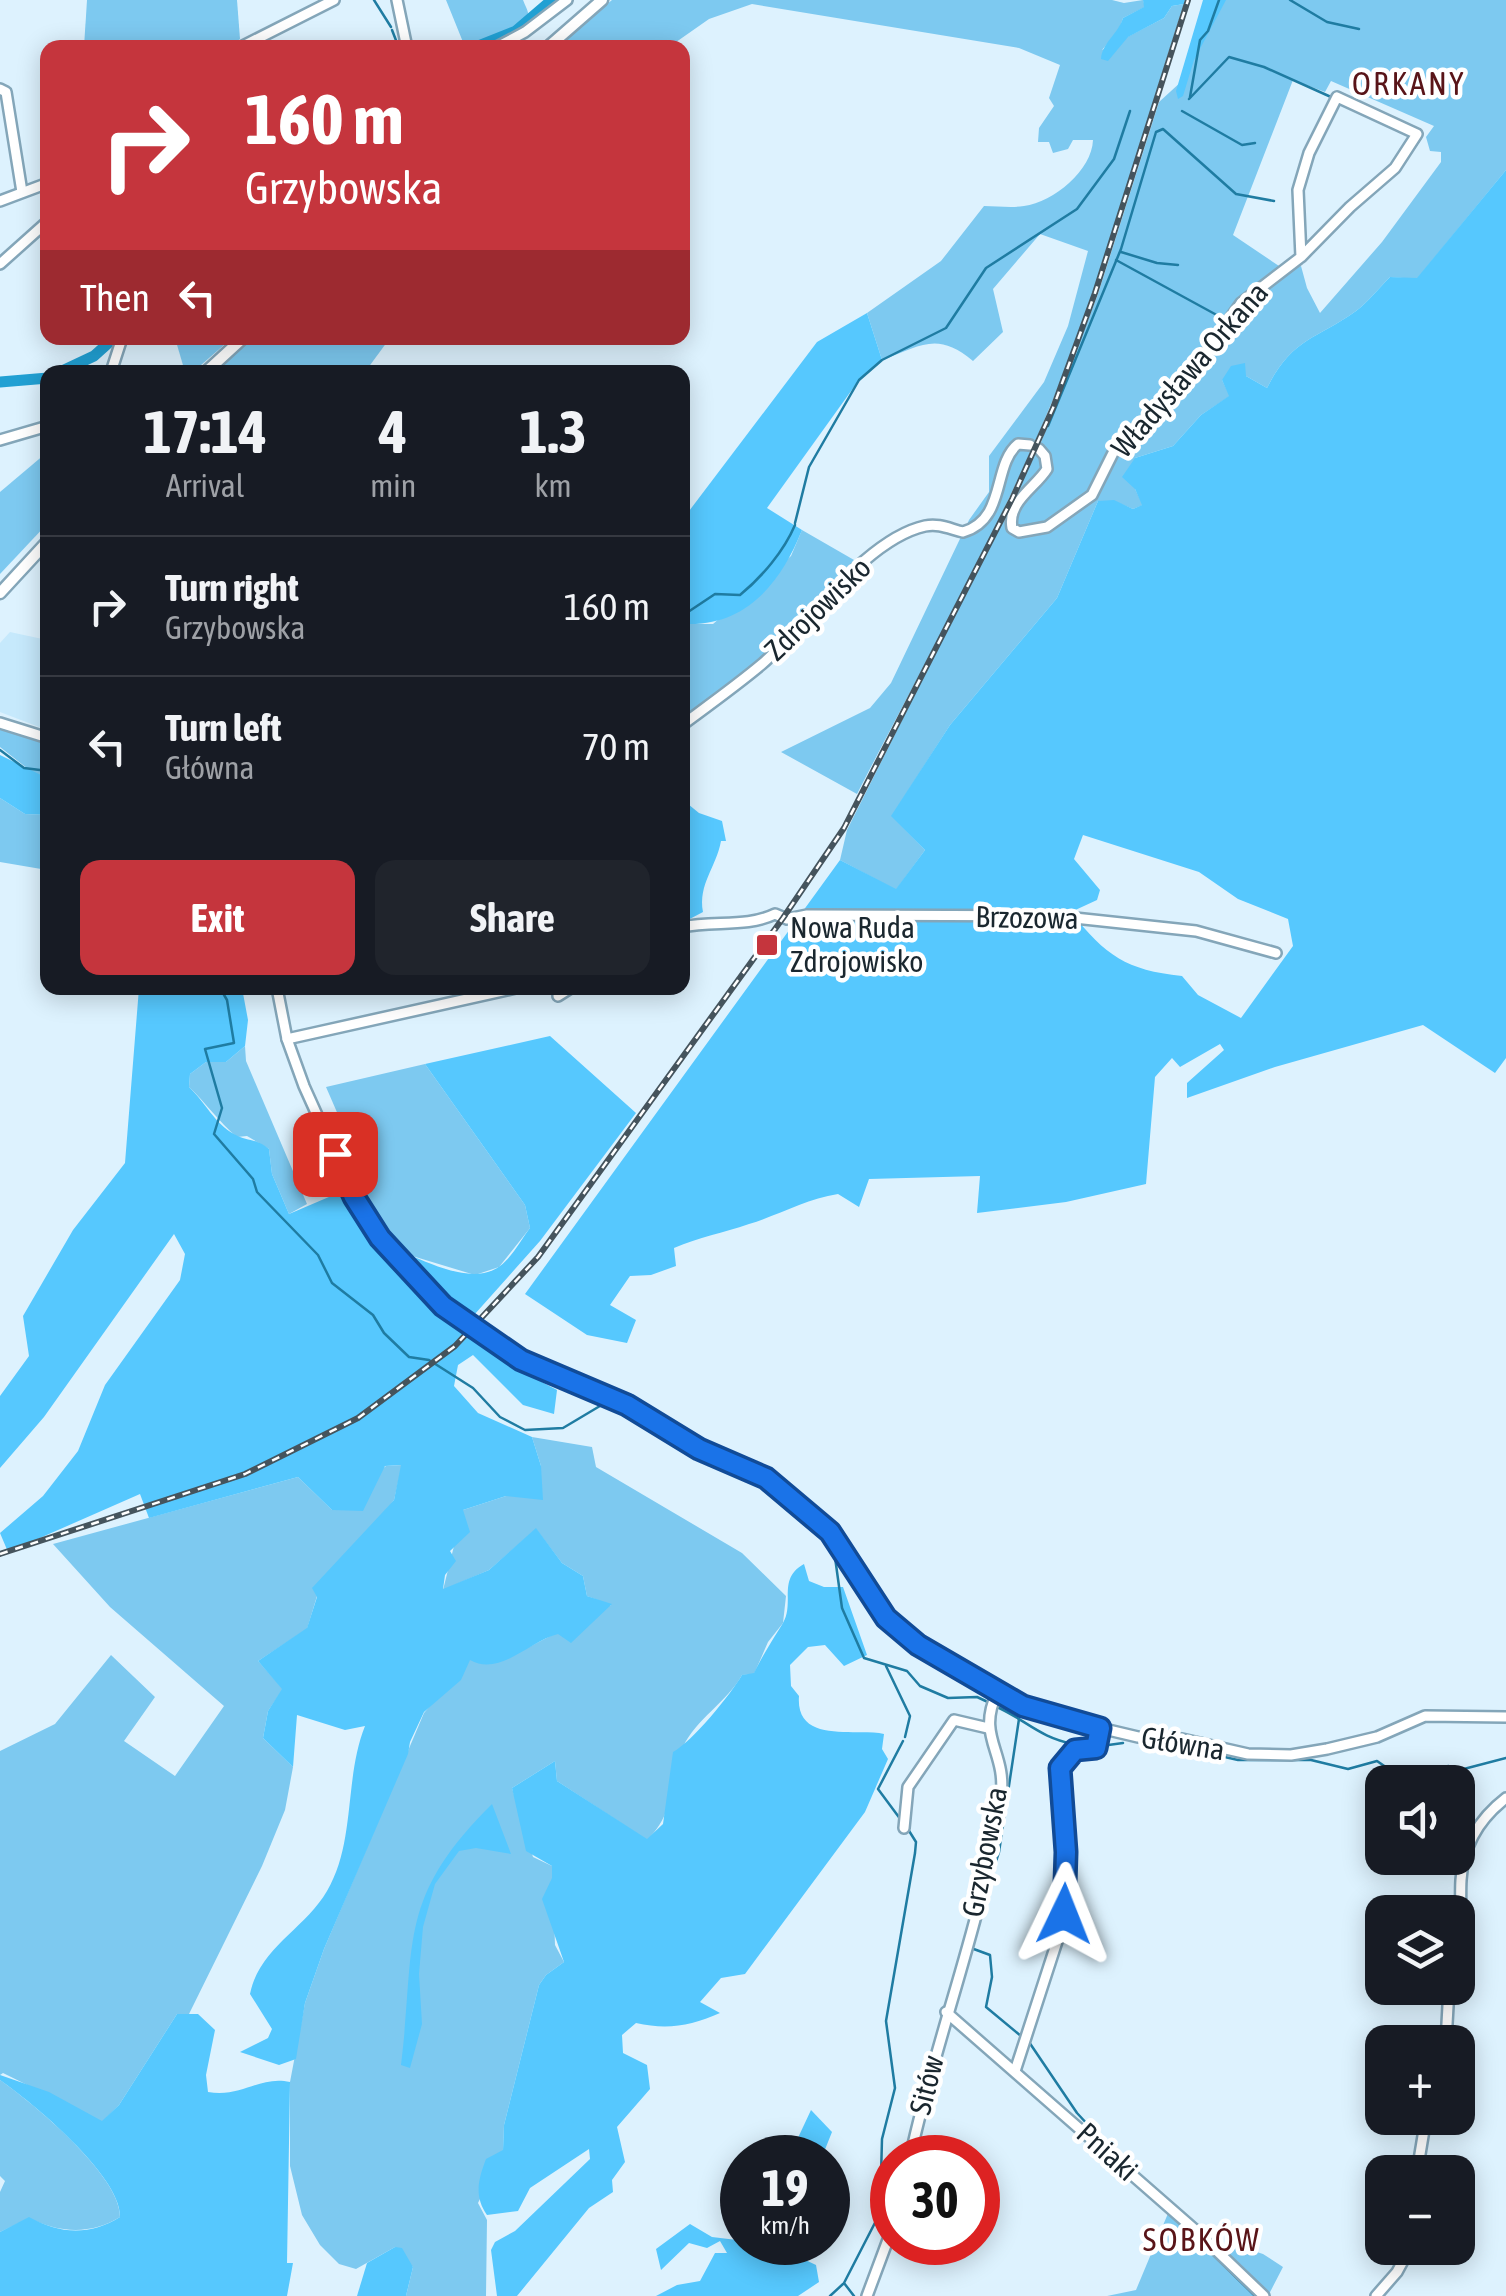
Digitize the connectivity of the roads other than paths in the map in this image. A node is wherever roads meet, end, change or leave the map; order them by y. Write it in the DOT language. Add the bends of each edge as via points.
graph roads {
  1 [pos="397,0"];
  2 [pos="567,0"];
  3 [pos="602,0"];
  4 [pos="327,1"];
  5 [pos="254,40"];
  6 [pos="404,40"];
  7 [pos="510,40"];
  8 [pos="555,40"];
  9 [pos="0,89"];
  10 [pos="40,186"];
  11 [pos="22,192"];
  12 [pos="0,201"];
  13 [pos="40,228"];
  14 [pos="1302,256"];
  15 [pos="0,264"];
  16 [pos="235,345"];
  17 [pos="214,365"];
  18 [pos="40,428"];
  19 [pos="0,440"];
  20 [pos="1092,495"];
  21 [pos="40,550"];
  22 [pos="0,593"];
  23 [pos="690,719"];
  24 [pos="0,723"];
  25 [pos="40,736"];
  26 [pos="690,926"];
  27 [pos="1276,953"];
  28 [pos="278,995"];
  29 [pos="485,995"];
  30 [pos="288,1039"];
  31 [pos="994,1701"];
  32 [pos="1506,1716"];
  33 [pos="988,1728"];
  34 [pos="1100,1728"];
  35 [pos="1506,1798"];
  36 [pos="905,1825"];
  37 [pos="1460,1895"];
  38 [pos="946,2012"];
  39 [pos="1014,2071"];
  40 [pos="916,2135"];
  41 [pos="879,2265"];
  42 [pos="1402,2265"];
  43 [pos="867,2296"];
  44 [pos="1264,2296"];
  45 [pos="1376,2296"];
  1 -- 6 [label="street"];
  2 -- 7 [label="street"];
  3 -- 8 [label="main road"];
  4 -- 5 [label="street"];
  9 -- 11 [label="street" via="6,92"];
  10 -- 11 [label="street"];
  11 -- 12 [label="street"];
  13 -- 15 [label="street"];
  14 -- 14 [label="street, Władysława Orkana" via="1396,168 1417,134 1337,97 1298,190"];
  14 -- 20 [label="street, Władysława Orkana" via="1241,303 1182,388 1123,437"];
  16 -- 17 [label="main road"];
  18 -- 19 [label="street"];
  20 -- 23 [label="street, Zdrojowisko" via="1040,530 1016,531 1011,518 1047,468 1045,456 1018,444 1008,455 999,493 974,527 963,532 924,526 861,563 761,664"];
  21 -- 22 [label="main road"];
  24 -- 25 [label="street"];
  26 -- 27 [label="street, Brzozowa" via="776,914 1066,917 1196,931"];
  28 -- 30 [label="street"];
  29 -- 30 [label="street"];
  30 -- 31 [label="street, Główna" via="366,1218 443,1306 502,1350 766,1478 842,1545 886,1618"];
  31 -- 33 [label="street, Grzybowska"];
  31 -- 34 [label="street, Główna"];
  32 -- 34 [label="street, Główna" via="1416,1718 1378,1736 1291,1754 1236,1752"];
  33 -- 36 [label="street" via="954,1720 908,1786"];
  33 -- 38 [label="street, Grzybowska" via="1002,1790 992,1853"];
  34 -- 39 [label="street" via="1097,1745 1075,1750 1060,1768 1062,1926"];
  35 -- 37 [label="street" via="1472,1837"];
  38 -- 39 [label="street, Pniaki"];
  38 -- 40 [label="street, Sitów"];
  39 -- 44 [label="street, Pniaki"];
  41 -- 43 [label="street"];
  42 -- 45 [label="street"];
}
